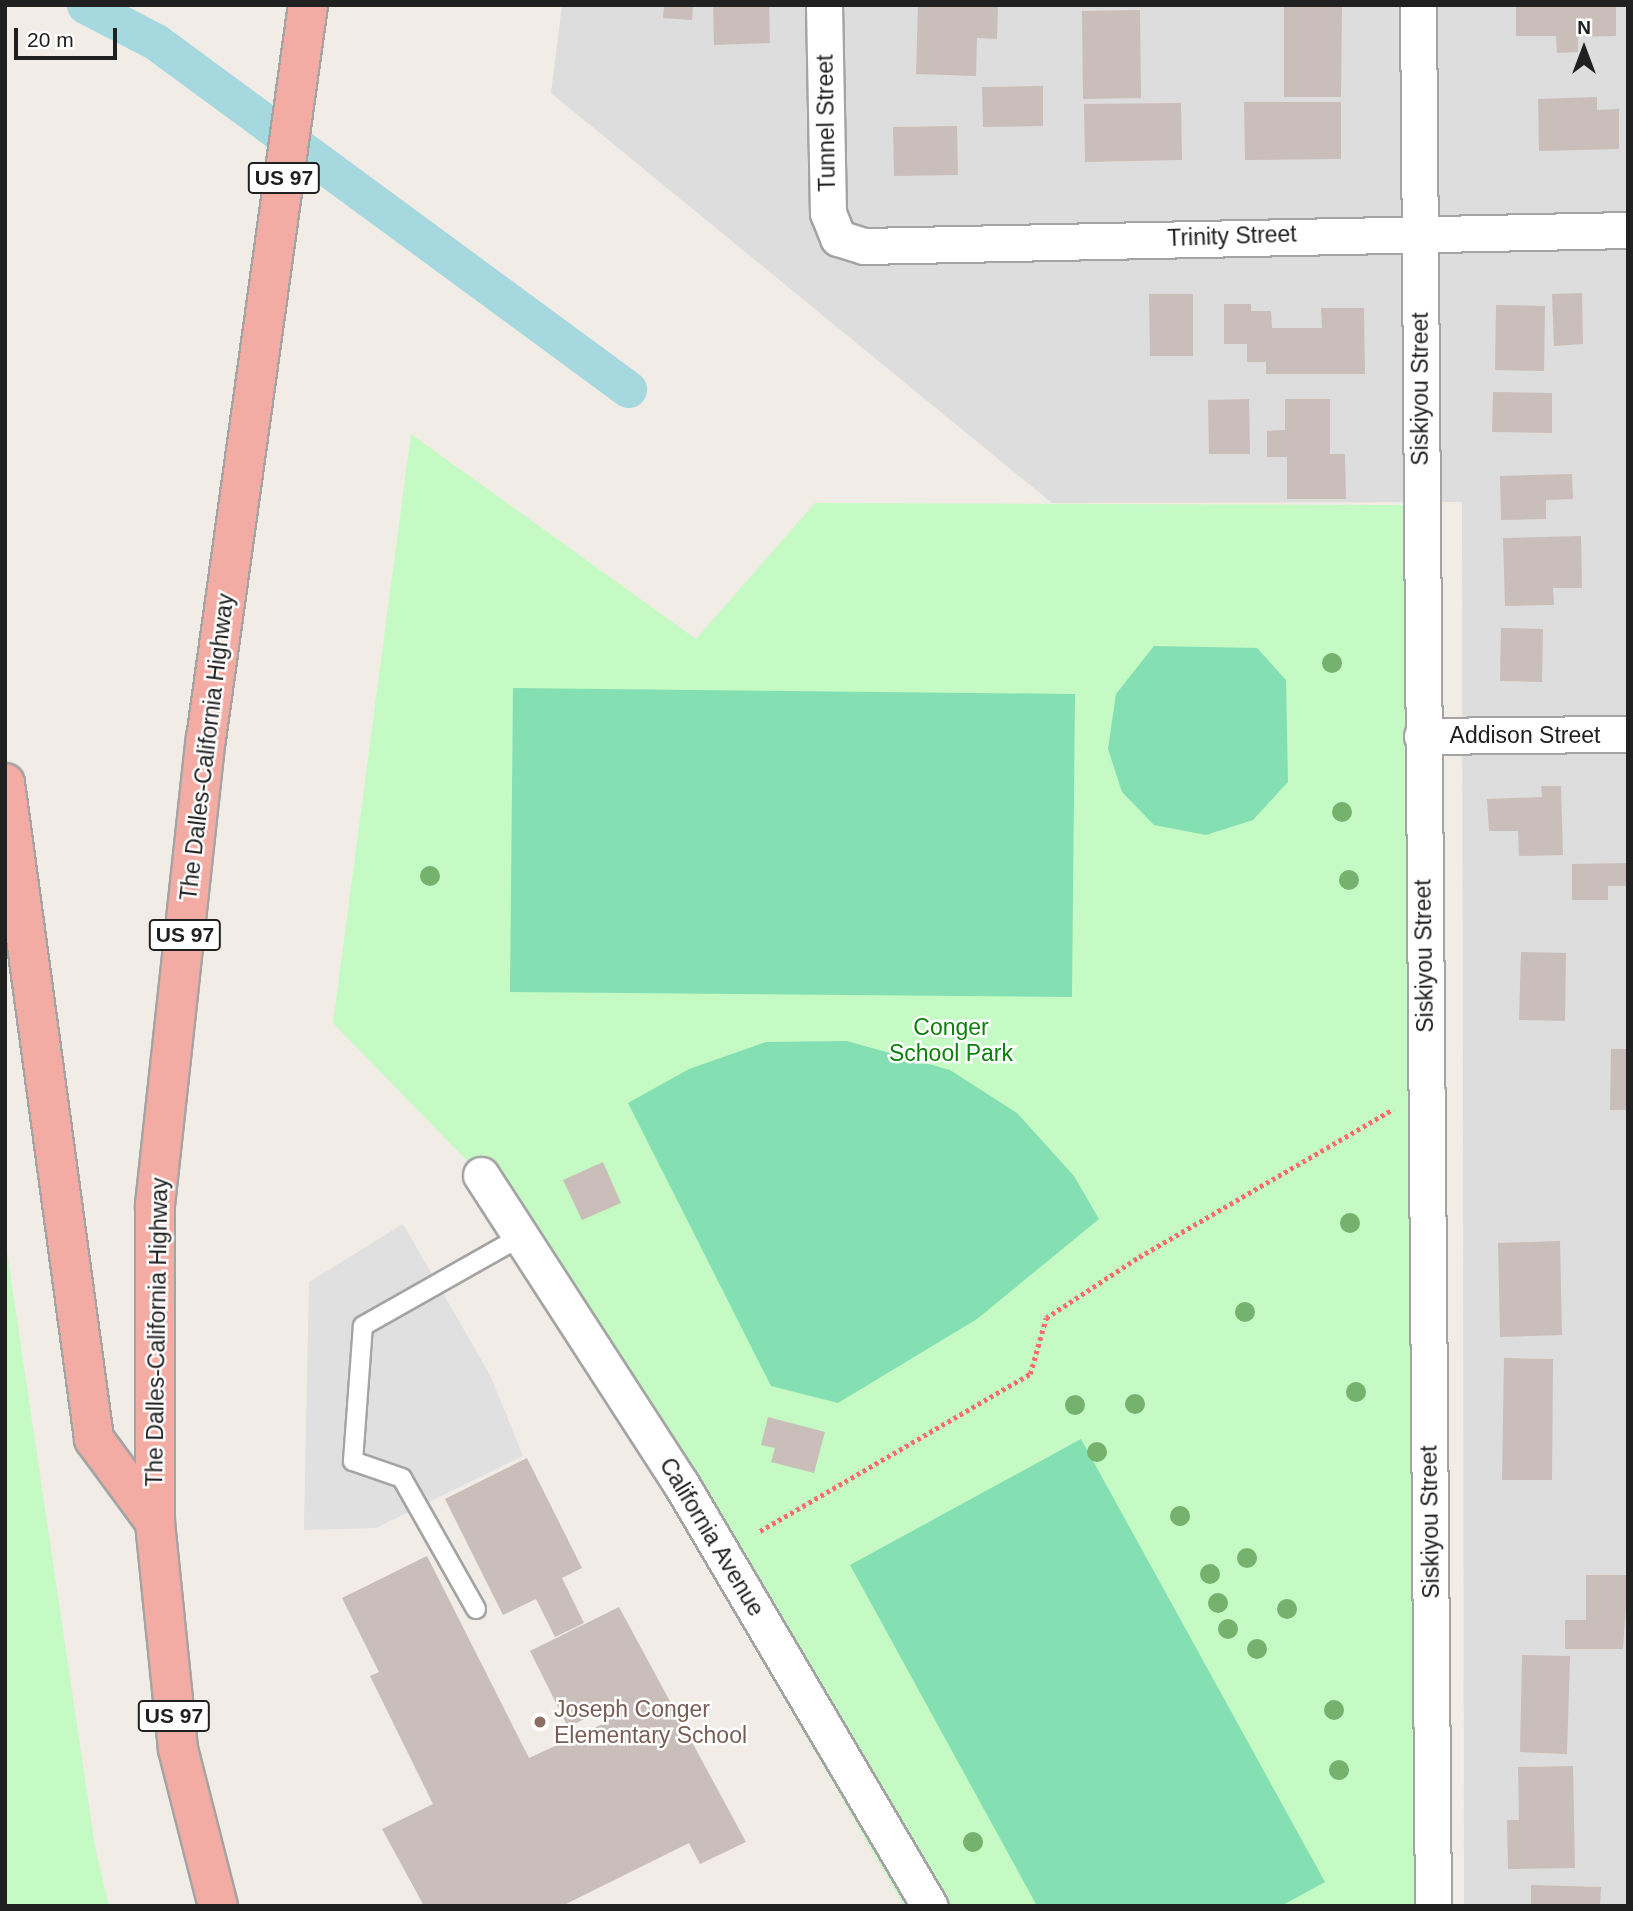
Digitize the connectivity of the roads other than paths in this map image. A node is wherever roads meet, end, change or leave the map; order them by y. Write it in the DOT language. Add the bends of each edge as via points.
graph roads {
  1 [pos="309,5"];
  2 [pos="824,5"];
  3 [pos="1418,5"];
  4 [pos="1628,230"];
  5 [pos="1420,231"];
  6 [pos="838,238"];
  7 [pos="1628,734"];
  8 [pos="1422,736"];
  9 [pos="5,783"];
  10 [pos="481,1175"];
  11 [pos="522,1236"];
  12 [pos="155,1522"];
  13 [pos="476,1609"];
  14 [pos="218,1906"];
  15 [pos="930,1906"];
  16 [pos="1433,1906"];
  1 -- 12 [label="highway, The Dalles-California Highway / US 97" via="206,739 155,1205"];
  2 -- 6 [label="street, Tunnel Street" via="828,213"];
  3 -- 5 [label="street, Siskiyou Street"];
  4 -- 5 [label="street, Trinity Street"];
  5 -- 6 [label="street, Trinity Street" via="864,246"];
  5 -- 8 [label="street, Siskiyou Street"];
  7 -- 8 [label="street, Addison Street"];
  8 -- 16 [label="street, Siskiyou Street"];
  9 -- 12 [label="highway" via="94,1439"];
  10 -- 11 [label="street, California Avenue"];
  11 -- 13 [label="lane" via="363,1326 353,1461 402,1478"];
  11 -- 15 [label="street, California Avenue" via="681,1483"];
  12 -- 14 [label="highway, The Dalles-California Highway / US 97" via="177,1749"];
}
